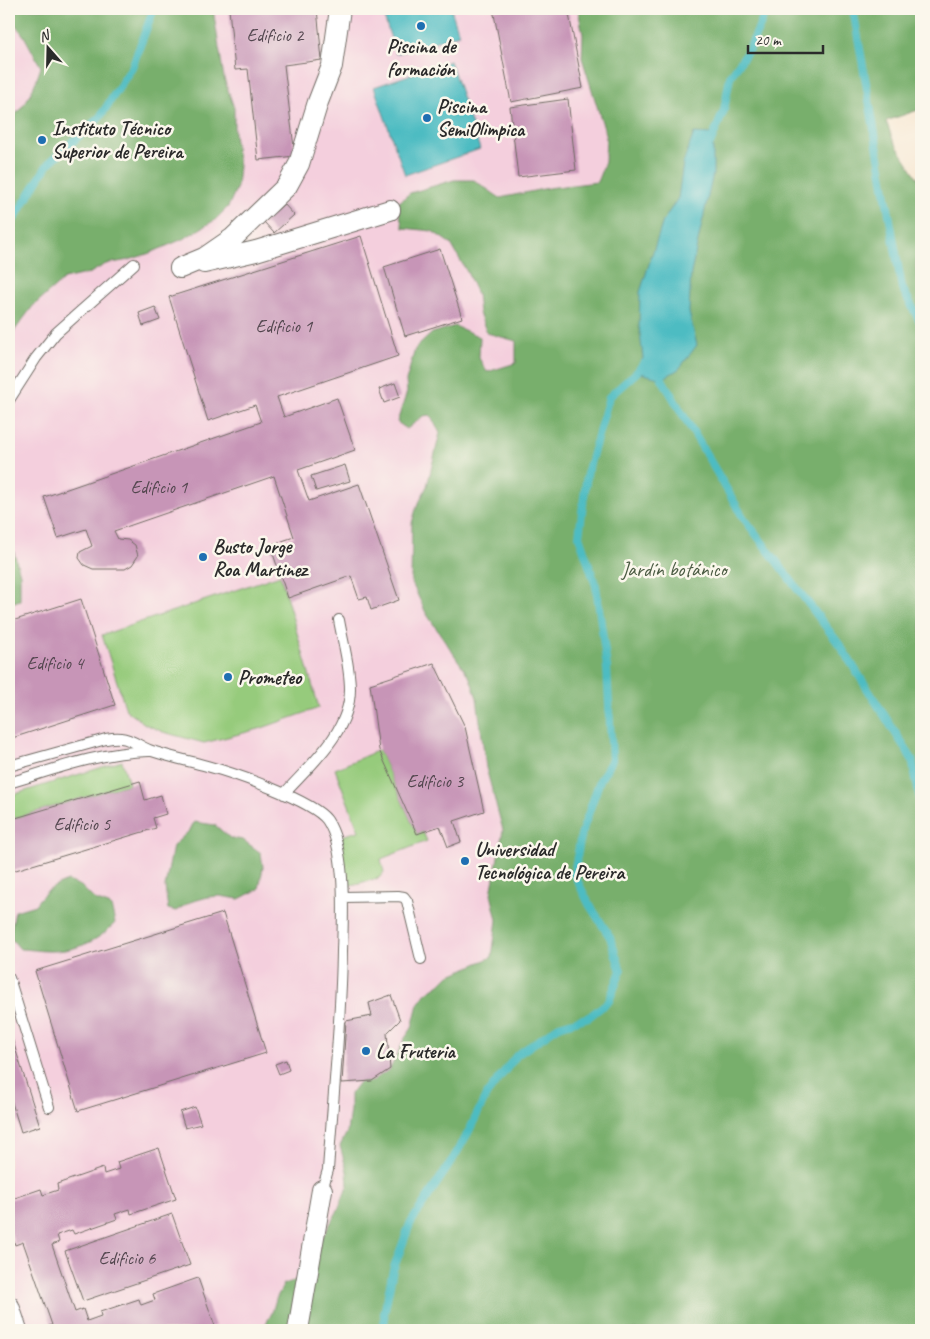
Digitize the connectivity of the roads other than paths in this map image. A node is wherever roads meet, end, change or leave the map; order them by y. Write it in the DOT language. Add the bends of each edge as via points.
graph roads {
  1 [pos="340,9"];
  2 [pos="390,210"];
  3 [pos="134,264"];
  4 [pos="9,400"];
  5 [pos="339,620"];
  6 [pos="150,751"];
  7 [pos="9,766"];
  8 [pos="9,783"];
  9 [pos="284,794"];
  10 [pos="344,897"];
  11 [pos="421,959"];
  12 [pos="9,978"];
  13 [pos="48,1106"];
  14 [pos="322,1190"];
  15 [pos="9,1306"];
  16 [pos="17,1330"];
  17 [pos="298,1330"];
  1 -- 2 [label="street" via="332,66 299,164 287,186 233,238 204,258 180,268 256,251"];
  3 -- 4 [label="lane" via="56,333"];
  5 -- 9 [label="lane" via="349,672 347,710 338,732"];
  6 -- 7 [label="lane" via="122,738 106,739"];
  6 -- 8 [label="lane" via="105,755"];
  6 -- 9 [label="lane" via="220,769"];
  9 -- 10 [label="lane" via="320,813 332,830"];
  10 -- 11 [label="lane" via="404,897"];
  10 -- 14 [label="lane" via="341,995 328,1170"];
  12 -- 13 [label="lane"];
  14 -- 17 [label="street"];
  15 -- 16 [label="street"];
}
